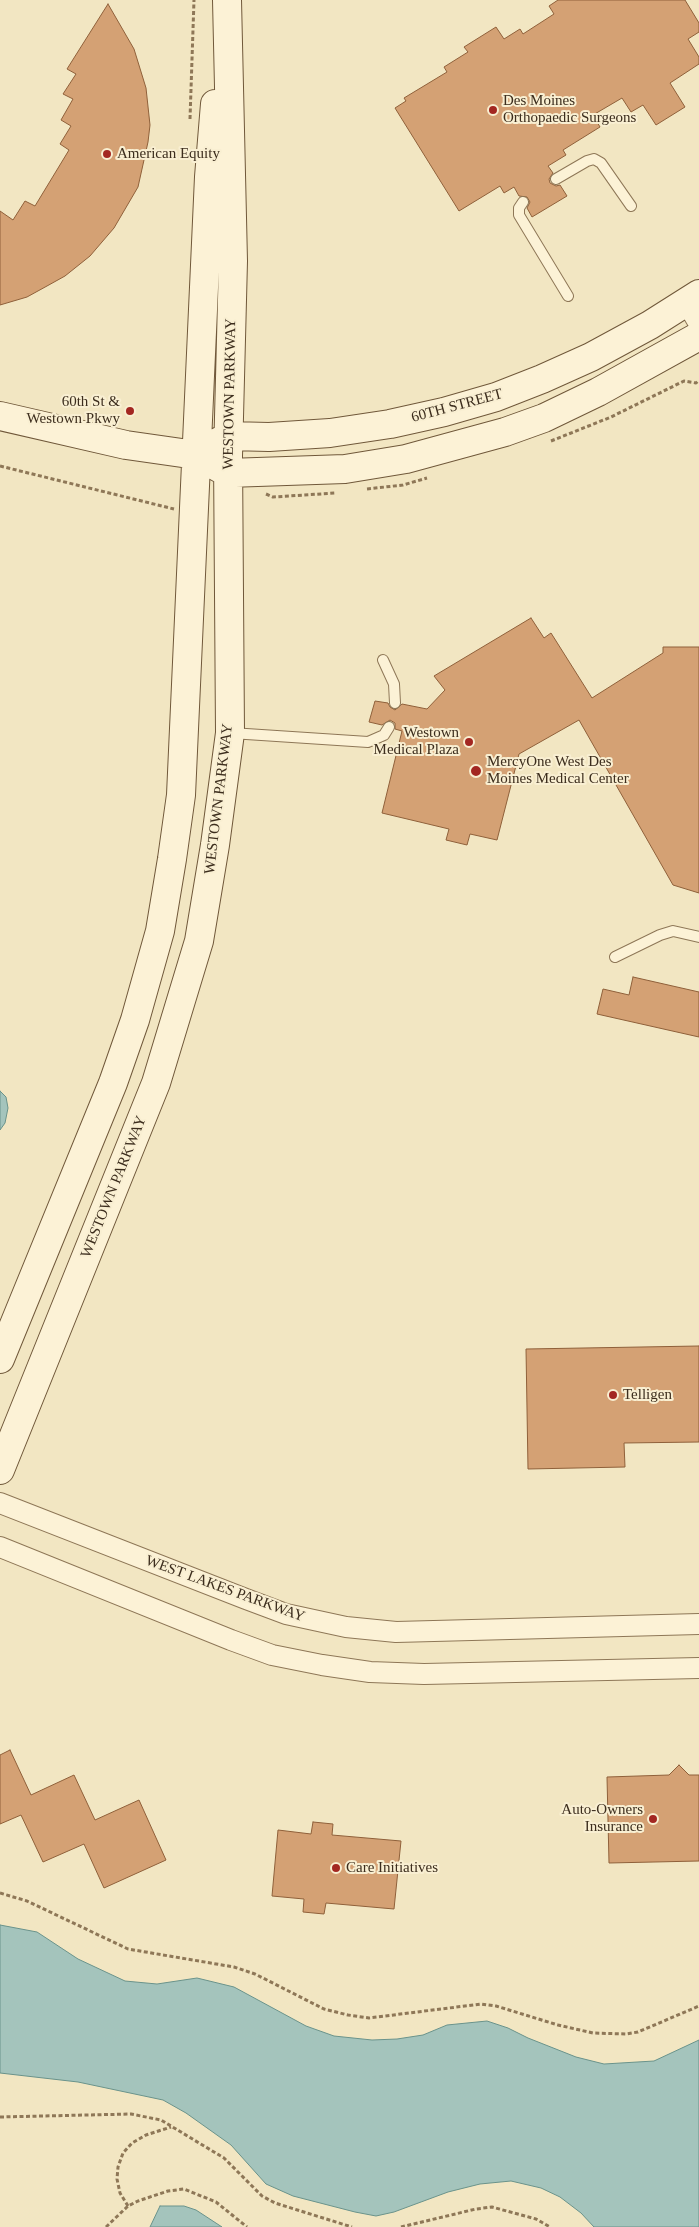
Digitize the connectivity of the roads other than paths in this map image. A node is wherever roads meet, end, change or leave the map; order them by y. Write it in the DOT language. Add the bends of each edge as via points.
graph roads {
  1 [pos="223,0"];
  2 [pos="227,0"];
  3 [pos="556,179"];
  4 [pos="523,202"];
  5 [pos="631,206"];
  6 [pos="568,296"];
  7 [pos="695,307"];
  8 [pos="699,336"];
  9 [pos="0,416"];
  10 [pos="229,436"];
  11 [pos="196,455"];
  12 [pos="228,474"];
  13 [pos="383,660"];
  14 [pos="395,703"];
  15 [pos="389,727"];
  16 [pos="230,733"];
  17 [pos="699,938"];
  18 [pos="615,957"];
  19 [pos="0,1359"];
  20 [pos="0,1470"];
  21 [pos="0,1503"];
  22 [pos="0,1547"];
  23 [pos="699,1624"];
  24 [pos="699,1668"];
  1 -- 11 [label="street, WESTOWN PARKWAY" via="209,176"];
  2 -- 10 [label="street, WESTOWN PARKWAY" via="233,261"];
  3 -- 5 [label="lane" via="594,159 601,163"];
  4 -- 6 [label="lane" via="519,215"];
  7 -- 10 [label="street, 60TH STREET" via="650,325 542,379 461,407 390,424 330,433"];
  8 -- 12 [label="street" via="598,392 544,418 505,432 406,459 345,469"];
  9 -- 11 [label="street" via="126,445"];
  10 -- 11 [label="street"];
  10 -- 12 [label="street, WESTOWN PARKWAY"];
  11 -- 12 [label="street"];
  11 -- 19 [label="street, WESTOWN PARKWAY" via="181,795 160,931 113,1083"];
  12 -- 16 [label="street, WESTOWN PARKWAY"];
  13 -- 14 [label="lane" via="394,684"];
  15 -- 16 [label="lane" via="384,735 368,742"];
  16 -- 20 [label="street, WESTOWN PARKWAY" via="215,845 191,972 156,1083"];
  17 -- 18 [label="lane" via="672,931"];
  21 -- 23 [label="street, WEST LAKES PARKWAY" via="286,1614 346,1628 396,1632"];
  22 -- 24 [label="street" via="231,1640 272,1655 322,1665 370,1672 424,1674"];
}
